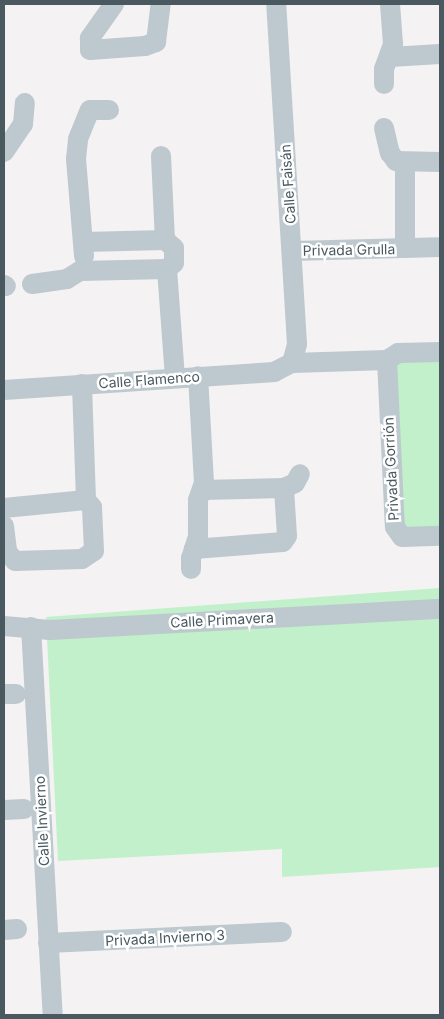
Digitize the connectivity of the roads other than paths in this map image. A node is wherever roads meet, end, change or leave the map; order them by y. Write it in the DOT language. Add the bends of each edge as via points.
graph roads {
  1 [pos="114,4"];
  2 [pos="161,4"];
  3 [pos="276,4"];
  4 [pos="390,4"];
  5 [pos="440,54"];
  6 [pos="390,57"];
  7 [pos="384,84"];
  8 [pos="25,103"];
  9 [pos="109,110"];
  10 [pos="384,128"];
  11 [pos="4,152"];
  12 [pos="161,156"];
  13 [pos="440,162"];
  14 [pos="404,164"];
  15 [pos="165,240"];
  16 [pos="84,242"];
  17 [pos="440,247"];
  18 [pos="406,248"];
  19 [pos="292,251"];
  20 [pos="167,269"];
  21 [pos="85,270"];
  22 [pos="32,284"];
  23 [pos="440,352"];
  24 [pos="387,360"];
  25 [pos="292,363"];
  26 [pos="198,376"];
  27 [pos="175,378"];
  28 [pos="82,384"];
  29 [pos="4,390"];
  30 [pos="300,474"];
  31 [pos="284,488"];
  32 [pos="202,490"];
  33 [pos="86,500"];
  34 [pos="4,508"];
  35 [pos="4,526"];
  36 [pos="440,536"];
  37 [pos="440,608"];
  38 [pos="4,626"];
  39 [pos="31,627"];
  40 [pos="24,809"];
  41 [pos="4,810"];
  42 [pos="282,932"];
  43 [pos="48,943"];
  44 [pos="53,1015"];
  1 -- 2 [label="street" via="90,38 90,50 145,46 156,42"];
  3 -- 19 [label="street, Calle Faisán"];
  4 -- 6 [label="street" via="394,44"];
  5 -- 6 [label="street"];
  6 -- 7 [label="street" via="384,70"];
  8 -- 11 [label="street" via="23,124"];
  9 -- 16 [label="street" via="90,110 78,138 76,159"];
  10 -- 14 [label="street" via="390,153 396,161"];
  12 -- 15 [label="street"];
  13 -- 14 [label="street"];
  14 -- 18 [label="street, Privada Grulla"];
  15 -- 16 [label="street"];
  15 -- 20 [label="street" via="172,243 174,252 174,263"];
  16 -- 21 [label="street"];
  17 -- 18 [label="street, Privada Grulla"];
  18 -- 19 [label="street, Privada Grulla"];
  19 -- 25 [label="street, Calle Faisán" via="297,344"];
  20 -- 21 [label="street"];
  20 -- 27 [label="street"];
  21 -- 22 [label="street" via="66,279"];
  23 -- 24 [label="street" via="398,353"];
  24 -- 25 [label="street"];
  24 -- 36 [label="street, Privada Gorrión" via="394,527 402,537"];
  25 -- 26 [label="street, Calle Flamenco" via="274,372"];
  26 -- 27 [label="street, Calle Flamenco"];
  26 -- 32 [label="street"];
  27 -- 28 [label="street, Calle Flamenco"];
  28 -- 29 [label="street, Calle Flamenco"];
  28 -- 33 [label="street"];
  30 -- 31 [label="street" via="295,483"];
  31 -- 32 [label="street"];
  31 -- 32 [label="street" via="287,536 283,542 193,559 198,537 198,500"];
  33 -- 34 [label="street"];
  33 -- 35 [label="street" via="92,507 96,547 82,559 15,562 8,552"];
  37 -- 39 [label="street, Calle Primavera" via="50,630"];
  38 -- 39 [label="street, Calle Primavera"];
  39 -- 43 [label="street, Calle Invierno"];
  40 -- 41 [label="street"];
  42 -- 43 [label="street, Privada Invierno 3"];
  43 -- 44 [label="street, Calle Invierno"];
}
